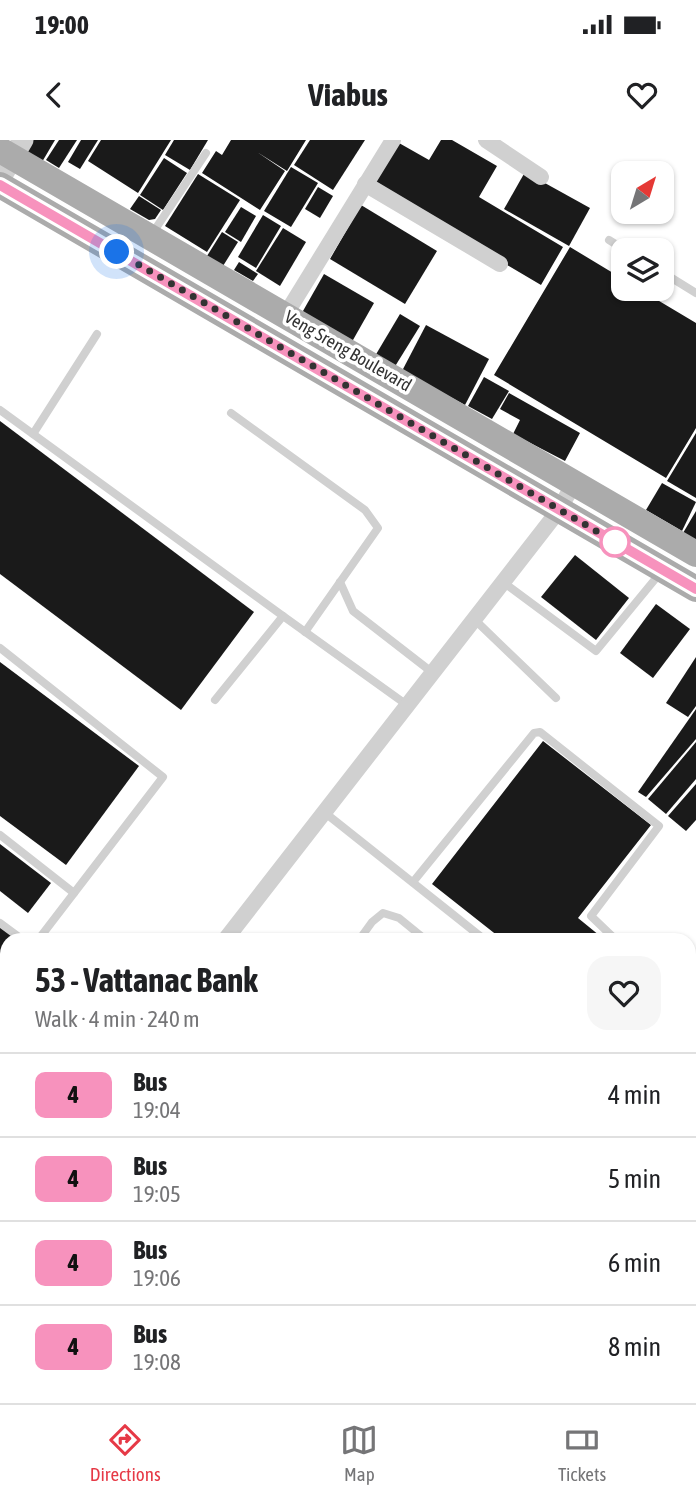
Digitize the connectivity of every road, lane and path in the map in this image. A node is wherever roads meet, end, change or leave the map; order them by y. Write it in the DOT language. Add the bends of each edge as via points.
graph roads {
  1 [pos="393,140"];
  2 [pos="486,140"];
  3 [pos="206,153"];
  4 [pos="9,156"];
  5 [pos="541,177"];
  6 [pos="365,184"];
  7 [pos="0,185"];
  8 [pos="150,236"];
  9 [pos="608,240"];
  10 [pos="611,242"];
  11 [pos="500,264"];
  12 [pos="674,279"];
  13 [pos="696,293"];
  14 [pos="286,314"];
  15 [pos="97,334"];
  16 [pos="0,410"];
  17 [pos="231,413"];
  18 [pos="33,434"];
  19 [pos="574,483"];
  20 [pos="559,510"];
  21 [pos="696,554"];
  22 [pos="663,569"];
  23 [pos="503,582"];
  24 [pos="340,583"];
  25 [pos="696,589"];
  26 [pos="283,616"];
  27 [pos="474,620"];
  28 [pos="305,632"];
  29 [pos="0,648"];
  30 [pos="433,673"];
  31 [pos="556,698"];
  32 [pos="215,699"];
  33 [pos="407,705"];
  34 [pos="324,812"];
  35 [pos="0,835"];
  36 [pos="413,883"];
  37 [pos="74,893"];
  38 [pos="43,933"];
  39 [pos="230,933"];
  40 [pos="365,933"];
  41 [pos="417,933"];
  42 [pos="476,933"];
  43 [pos="609,933"];
  1 -- 6 [label="street"];
  2 -- 5 [label="street"];
  3 -- 8 [label="lane"];
  4 -- 8 [label="main road, Veng Sreng Boulevard"];
  6 -- 11 [label="street"];
  6 -- 14 [label="street"];
  7 -- 20 [label="main road, Veng Sreng Boulevard"];
  8 -- 14 [label="main road, Veng Sreng Boulevard"];
  9 -- 10 [label="lane"];
  12 -- 13 [label="lane"];
  14 -- 19 [label="main road, Veng Sreng Boulevard"];
  15 -- 18 [label="lane"];
  16 -- 18 [label="lane"];
  17 -- 24 [label="lane" via="365,510 378,528"];
  18 -- 26 [label="lane"];
  19 -- 20 [label="street"];
  19 -- 21 [label="main road, Veng Sreng Boulevard"];
  20 -- 22 [label="main road, Veng Sreng Boulevard"];
  20 -- 23 [label="street"];
  22 -- 23 [label="lane" via="596,651"];
  22 -- 25 [label="main road, Veng Sreng Boulevard"];
  23 -- 27 [label="street"];
  24 -- 28 [label="lane"];
  24 -- 30 [label="lane" via="353,611"];
  26 -- 28 [label="lane"];
  26 -- 32 [label="lane"];
  27 -- 30 [label="street"];
  27 -- 31 [label="lane"];
  28 -- 33 [label="lane"];
  29 -- 37 [label="lane" via="163,777"];
  30 -- 33 [label="street"];
  33 -- 34 [label="street"];
  34 -- 36 [label="lane"];
  34 -- 39 [label="street"];
  35 -- 37 [label="lane"];
  36 -- 42 [label="lane"];
  36 -- 43 [label="lane" via="534,733 540,732 659,827 591,916"];
  37 -- 38 [label="lane"];
  40 -- 41 [label="lane" via="383,913"];
}
